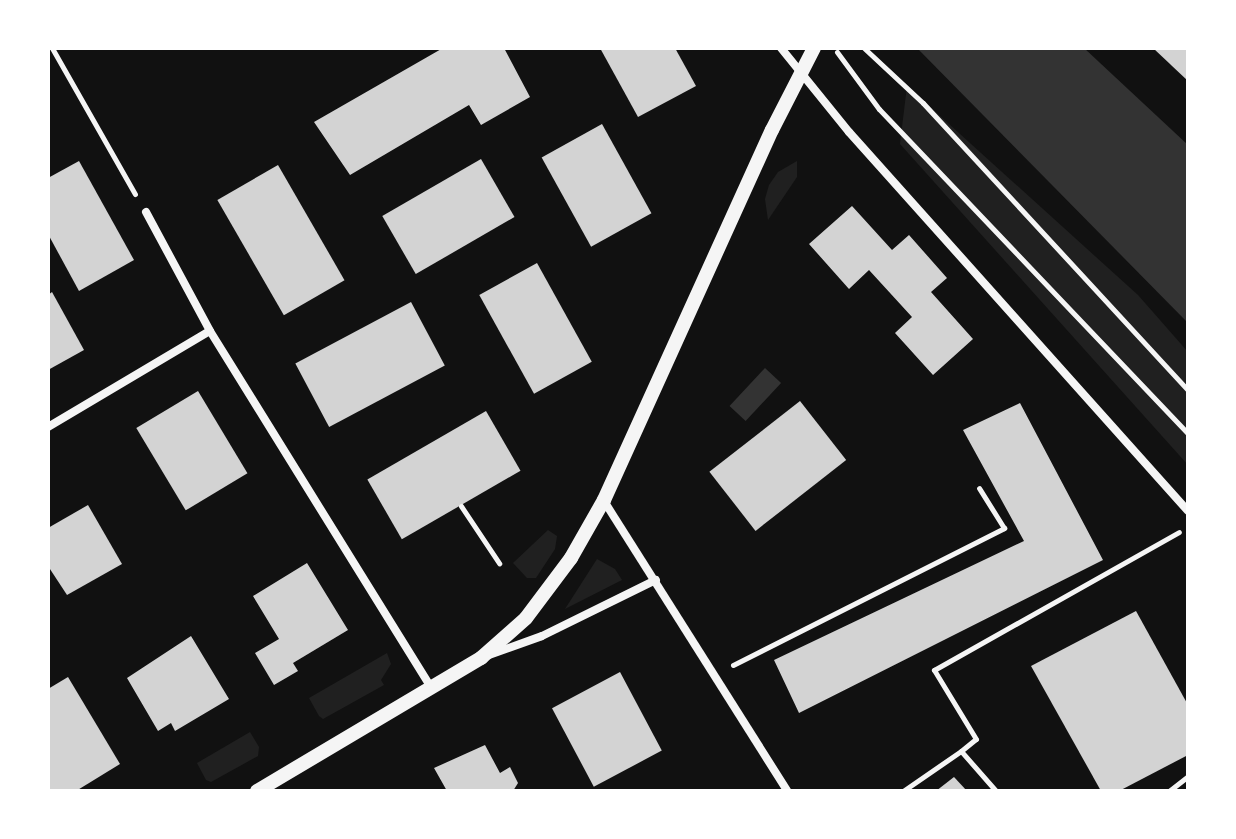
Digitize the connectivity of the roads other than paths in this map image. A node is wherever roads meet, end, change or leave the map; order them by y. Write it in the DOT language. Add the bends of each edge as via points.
graph roads {
  1 [pos="781,48"];
  2 [pos="814,48"];
  3 [pos="802,71"];
  4 [pos="146,212"];
  5 [pos="210,331"];
  6 [pos="48,427"];
  7 [pos="604,500"];
  8 [pos="1188,511"];
  9 [pos="656,580"];
  10 [pos="481,658"];
  11 [pos="431,688"];
  12 [pos="257,791"];
  13 [pos="787,791"];
  1 -- 3 [label="street"];
  2 -- 3 [label="street"];
  3 -- 7 [label="street"];
  3 -- 8 [label="street" via="866,152"];
  4 -- 5 [label="street"];
  5 -- 6 [label="street"];
  5 -- 11 [label="street"];
  7 -- 9 [label="street"];
  7 -- 10 [label="street" via="571,558 526,618"];
  9 -- 10 [label="street" via="542,636"];
  9 -- 13 [label="street"];
  10 -- 11 [label="street"];
  11 -- 12 [label="street"];
}
